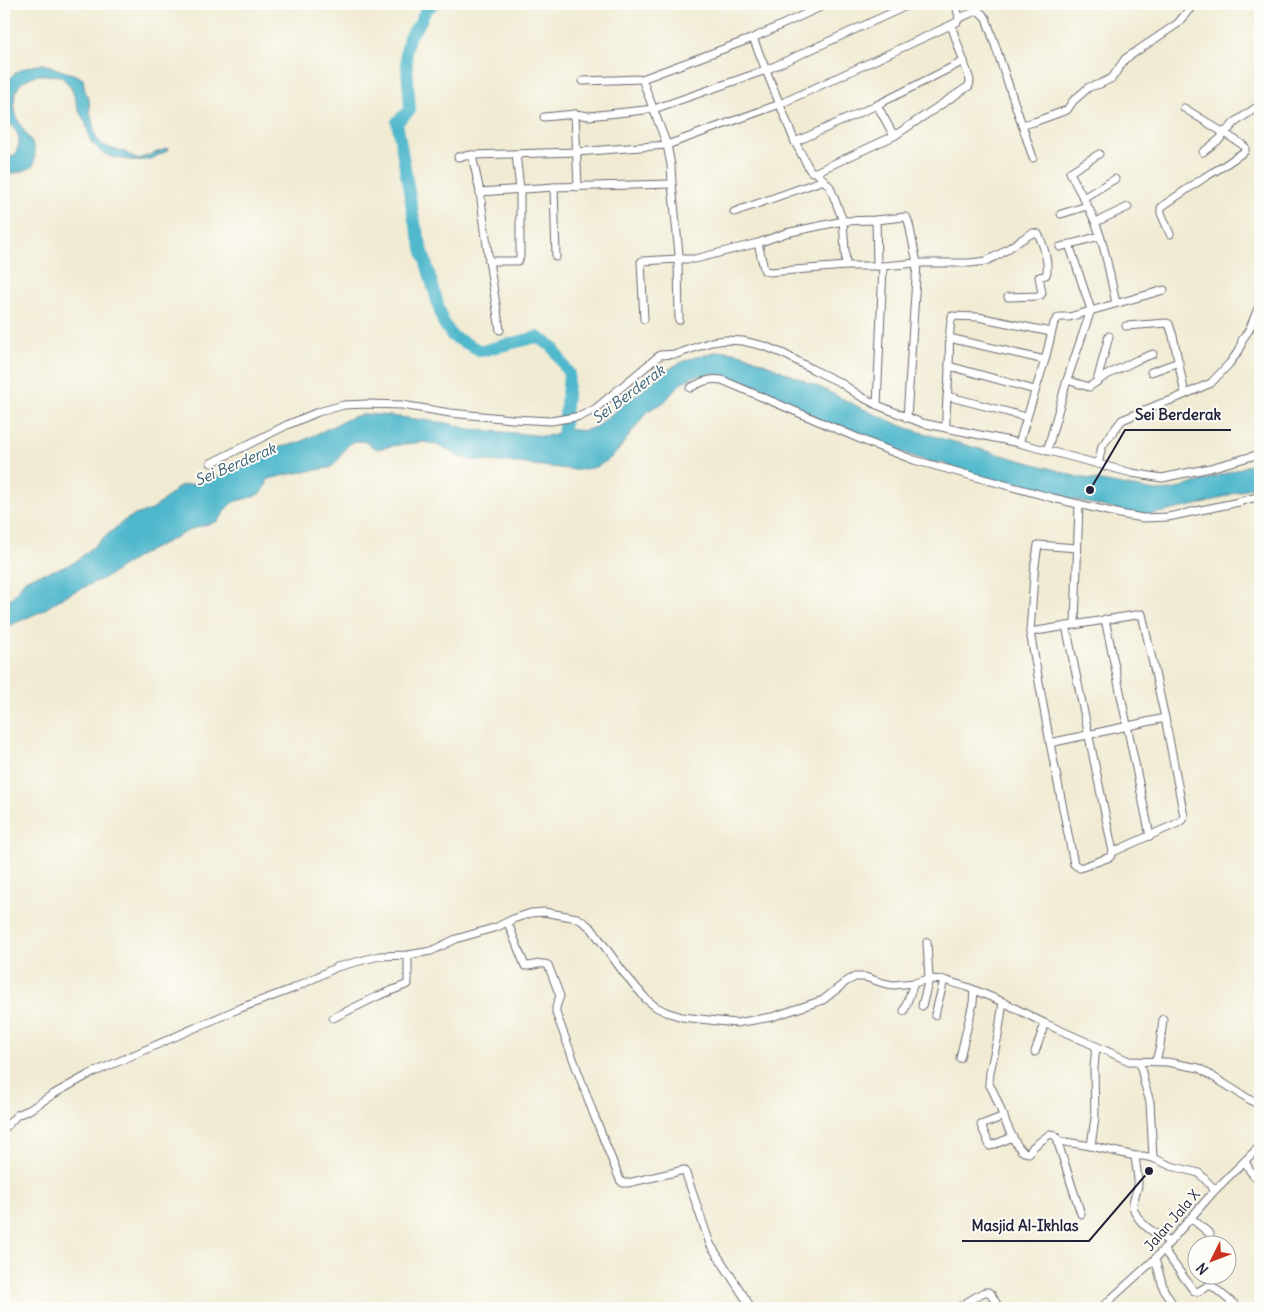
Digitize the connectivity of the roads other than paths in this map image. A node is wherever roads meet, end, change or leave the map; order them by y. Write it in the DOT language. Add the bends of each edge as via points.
graph roads {
  1 [pos="827,4"];
  2 [pos="911,4"];
  3 [pos="956,4"];
  4 [pos="969,4"];
  5 [pos="1194,4"];
  6 [pos="980,11"];
  7 [pos="959,18"];
  8 [pos="951,26"];
  9 [pos="753,38"];
  10 [pos="964,61"];
  11 [pos="766,70"];
  12 [pos="642,78"];
  13 [pos="583,80"];
  14 [pos="780,104"];
  15 [pos="877,105"];
  16 [pos="1260,105"];
  17 [pos="1184,108"];
  18 [pos="654,110"];
  19 [pos="575,114"];
  20 [pos="544,117"];
  21 [pos="1022,125"];
  22 [pos="1224,132"];
  23 [pos="894,136"];
  24 [pos="795,142"];
  25 [pos="667,145"];
  26 [pos="576,152"];
  27 [pos="1203,152"];
  28 [pos="516,154"];
  29 [pos="1098,154"];
  30 [pos="472,155"];
  31 [pos="458,157"];
  32 [pos="1033,158"];
  33 [pos="816,172"];
  34 [pos="1115,179"];
  35 [pos="824,180"];
  36 [pos="672,184"];
  37 [pos="554,187"];
  38 [pos="578,187"];
  39 [pos="520,189"];
  40 [pos="480,192"];
  41 [pos="1083,198"];
  42 [pos="1087,206"];
  43 [pos="1128,207"];
  44 [pos="734,212"];
  45 [pos="1061,214"];
  46 [pos="876,220"];
  47 [pos="843,221"];
  48 [pos="1096,222"];
  49 [pos="1170,234"];
  50 [pos="1100,236"];
  51 [pos="758,243"];
  52 [pos="1070,244"];
  53 [pos="1060,247"];
  54 [pos="556,257"];
  55 [pos="678,259"];
  56 [pos="489,261"];
  57 [pos="918,263"];
  58 [pos="846,266"];
  59 [pos="880,266"];
  60 [pos="1164,290"];
  61 [pos="1008,298"];
  62 [pos="1116,303"];
  63 [pos="1260,304"];
  64 [pos="1090,310"];
  65 [pos="644,319"];
  66 [pos="679,320"];
  67 [pos="1126,326"];
  68 [pos="500,330"];
  69 [pos="1051,332"];
  70 [pos="1110,336"];
  71 [pos="950,338"];
  72 [pos="1153,354"];
  73 [pos="1045,360"];
  74 [pos="1179,362"];
  75 [pos="949,366"];
  76 [pos="1151,372"];
  77 [pos="1067,380"];
  78 [pos="1097,381"];
  79 [pos="690,388"];
  80 [pos="1035,390"];
  81 [pos="1185,394"];
  82 [pos="947,396"];
  83 [pos="877,405"];
  84 [pos="1026,417"];
  85 [pos="908,418"];
  86 [pos="946,428"];
  87 [pos="1019,443"];
  88 [pos="1047,451"];
  89 [pos="1260,454"];
  90 [pos="212,463"];
  91 [pos="1098,464"];
  92 [pos="1260,496"];
  93 [pos="1079,504"];
  94 [pos="1077,548"];
  95 [pos="1105,620"];
  96 [pos="1075,625"];
  97 [pos="1066,626"];
  98 [pos="1030,632"];
  99 [pos="1165,718"];
  100 [pos="1128,727"];
  101 [pos="1088,735"];
  102 [pos="1050,743"];
  103 [pos="1150,836"];
  104 [pos="1113,852"];
  105 [pos="508,923"];
  106 [pos="927,942"];
  107 [pos="408,955"];
  108 [pos="929,979"];
  109 [pos="944,980"];
  110 [pos="914,983"];
  111 [pos="974,990"];
  112 [pos="1003,1002"];
  113 [pos="922,1006"];
  114 [pos="904,1011"];
  115 [pos="935,1015"];
  116 [pos="334,1018"];
  117 [pos="1163,1019"];
  118 [pos="1044,1023"];
  119 [pos="1096,1046"];
  120 [pos="1035,1052"];
  121 [pos="960,1058"];
  122 [pos="1156,1061"];
  123 [pos="1142,1062"];
  124 [pos="1260,1106"];
  125 [pos="1004,1116"];
  126 [pos="4,1129"];
  127 [pos="1013,1136"];
  128 [pos="1059,1141"];
  129 [pos="1091,1146"];
  130 [pos="1260,1146"];
  131 [pos="1135,1156"];
  132 [pos="1153,1158"];
  133 [pos="1245,1161"];
  134 [pos="1260,1183"];
  135 [pos="1215,1190"];
  136 [pos="1081,1214"];
  137 [pos="1191,1218"];
  138 [pos="1210,1234"];
  139 [pos="1170,1242"];
  140 [pos="1163,1249"];
  141 [pos="1155,1259"];
  142 [pos="1234,1304"];
  143 [pos="750,1308"];
  144 [pos="957,1308"];
  145 [pos="999,1308"];
  146 [pos="1102,1308"];
  147 [pos="1176,1308"];
  1 -- 9 [label="street"];
  2 -- 11 [label="street"];
  3 -- 7 [label="street"];
  4 -- 6 [label="street"];
  5 -- 21 [label="street" via="1177,24 1125,59 1112,78 1089,87 1067,110"];
  6 -- 7 [label="street"];
  6 -- 21 [label="street" via="986,18"];
  7 -- 8 [label="street"];
  8 -- 10 [label="street"];
  8 -- 14 [label="street"];
  9 -- 11 [label="street"];
  9 -- 12 [label="street"];
  10 -- 15 [label="street"];
  10 -- 23 [label="street" via="969,86"];
  11 -- 14 [label="street"];
  11 -- 18 [label="street"];
  12 -- 13 [label="street"];
  12 -- 18 [label="street"];
  14 -- 24 [label="street"];
  14 -- 25 [label="street"];
  15 -- 23 [label="street"];
  15 -- 24 [label="street"];
  16 -- 22 [label="street"];
  17 -- 22 [label="street"];
  18 -- 19 [label="street" via="589,116"];
  18 -- 25 [label="street"];
  19 -- 20 [label="street"];
  19 -- 26 [label="street"];
  21 -- 32 [label="street"];
  22 -- 27 [label="street"];
  22 -- 49 [label="street" via="1245,147 1245,151 1161,208"];
  23 -- 33 [label="street"];
  24 -- 33 [label="street" via="810,170"];
  25 -- 26 [label="street"];
  25 -- 36 [label="street"];
  26 -- 28 [label="street"];
  26 -- 38 [label="street"];
  28 -- 30 [label="street"];
  28 -- 39 [label="street"];
  29 -- 41 [label="street" via="1070,172"];
  30 -- 31 [label="street"];
  30 -- 40 [label="street"];
  33 -- 35 [label="street"];
  34 -- 41 [label="street"];
  35 -- 44 [label="street"];
  35 -- 47 [label="street" via="830,187"];
  36 -- 38 [label="street"];
  36 -- 55 [label="street"];
  37 -- 38 [label="street"];
  37 -- 39 [label="street"];
  37 -- 54 [label="street"];
  39 -- 40 [label="street"];
  39 -- 56 [label="street" via="520,257 518,260"];
  40 -- 56 [label="street"];
  41 -- 42 [label="street"];
  42 -- 45 [label="street"];
  42 -- 48 [label="street"];
  43 -- 48 [label="street"];
  46 -- 47 [label="street"];
  46 -- 57 [label="street" via="907,218"];
  46 -- 59 [label="street"];
  47 -- 51 [label="street" via="786,233"];
  47 -- 58 [label="street"];
  48 -- 50 [label="street"];
  50 -- 52 [label="street"];
  50 -- 62 [label="street"];
  51 -- 55 [label="street" via="695,259"];
  51 -- 58 [label="street" via="767,272"];
  52 -- 53 [label="street"];
  52 -- 64 [label="street"];
  55 -- 65 [label="street" via="641,262"];
  55 -- 66 [label="street"];
  56 -- 68 [label="street"];
  57 -- 59 [label="street"];
  57 -- 61 [label="street" via="986,261 1026,236 1038,234 1048,269 1046,275 1038,277 1042,293"];
  57 -- 85 [label="street"];
  58 -- 59 [label="street"];
  59 -- 83 [label="street"];
  60 -- 62 [label="street"];
  62 -- 64 [label="street"];
  63 -- 81 [label="street" via="1229,364 1212,383"];
  64 -- 69 [label="street" via="1060,317"];
  64 -- 77 [label="street"];
  67 -- 74 [label="street" via="1167,323"];
  69 -- 71 [label="street" via="953,316"];
  69 -- 73 [label="street"];
  70 -- 78 [label="street"];
  71 -- 73 [label="street"];
  71 -- 75 [label="street"];
  72 -- 78 [label="street"];
  73 -- 80 [label="street"];
  74 -- 76 [label="street"];
  74 -- 81 [label="street"];
  75 -- 80 [label="street"];
  75 -- 82 [label="street"];
  77 -- 78 [label="street" via="1089,387"];
  77 -- 88 [label="street"];
  79 -- 93 [label="street" via="708,379 722,380 914,460"];
  80 -- 84 [label="street"];
  81 -- 91 [label="street" via="1122,420 1102,446"];
  82 -- 84 [label="street"];
  82 -- 86 [label="street"];
  83 -- 85 [label="street"];
  83 -- 90 [label="street" via="784,354 764,346 726,340 677,354 660,355 595,410 581,416 551,421 402,406 344,405 287,424"];
  84 -- 87 [label="street"];
  85 -- 86 [label="street"];
  86 -- 87 [label="street"];
  87 -- 88 [label="street"];
  88 -- 91 [label="street"];
  89 -- 91 [label="street" via="1162,478"];
  92 -- 93 [label="street" via="1168,517 1143,518"];
  93 -- 94 [label="street"];
  94 -- 96 [label="street"];
  94 -- 98 [label="street" via="1038,545"];
  95 -- 96 [label="street"];
  95 -- 99 [label="street" via="1142,614"];
  95 -- 100 [label="street"];
  96 -- 97 [label="street"];
  97 -- 98 [label="street"];
  97 -- 101 [label="street"];
  98 -- 102 [label="street"];
  99 -- 100 [label="street"];
  99 -- 103 [label="street" via="1184,816 1178,823"];
  100 -- 101 [label="street"];
  100 -- 103 [label="street"];
  101 -- 102 [label="street"];
  101 -- 104 [label="street"];
  102 -- 104 [label="street" via="1074,864 1080,868 1110,857"];
  103 -- 104 [label="street"];
  105 -- 107 [label="street" via="456,939 431,951"];
  105 -- 110 [label="street" via="531,913 544,912 577,918 592,929 646,999 666,1012 682,1017 736,1023 772,1017 823,1000 847,981 860,977 894,985"];
  105 -- 143 [label="street" via="525,966 548,965 560,996 556,1013 620,1180 628,1183 684,1170 710,1244"];
  106 -- 108 [label="street"];
  107 -- 116 [label="street" via="408,984"];
  107 -- 126 [label="street" via="379,956 337,967 292,989 238,1009 88,1075 17,1115"];
  108 -- 109 [label="street"];
  108 -- 110 [label="street"];
  108 -- 113 [label="street"];
  109 -- 111 [label="street"];
  109 -- 115 [label="street"];
  110 -- 114 [label="street"];
  111 -- 112 [label="street"];
  111 -- 121 [label="street"];
  112 -- 118 [label="street"];
  112 -- 125 [label="street" via="989,1080"];
  117 -- 122 [label="street"];
  118 -- 119 [label="street"];
  118 -- 120 [label="street"];
  119 -- 123 [label="street" via="1129,1061"];
  119 -- 129 [label="street" via="1095,1118"];
  122 -- 123 [label="street"];
  122 -- 124 [label="street" via="1199,1068"];
  123 -- 132 [label="street" via="1150,1102"];
  125 -- 127 [label="street"];
  125 -- 127 [label="street" via="982,1124 987,1147"];
  127 -- 128 [label="street" via="1021,1150 1029,1153 1050,1134"];
  128 -- 129 [label="street"];
  128 -- 136 [label="street"];
  129 -- 131 [label="street"];
  130 -- 133 [label="street, Jalan Jala X"];
  131 -- 132 [label="street"];
  131 -- 139 [label="street" via="1138,1190 1133,1201 1134,1210 1146,1226"];
  132 -- 135 [label="street" via="1199,1173"];
  133 -- 134 [label="street"];
  133 -- 135 [label="street, Jalan Jala X"];
  135 -- 137 [label="street, Jalan Jala X"];
  137 -- 138 [label="street"];
  137 -- 139 [label="street, Jalan Jala X"];
  139 -- 140 [label="street, Jalan Jala X"];
  140 -- 141 [label="street, Jalan Jala X"];
  140 -- 142 [label="street" via="1196,1292 1212,1286"];
  141 -- 146 [label="street, Jalan Jala X"];
  141 -- 147 [label="street" via="1164,1290"];
  144 -- 145 [label="street" via="988,1292"];
}
